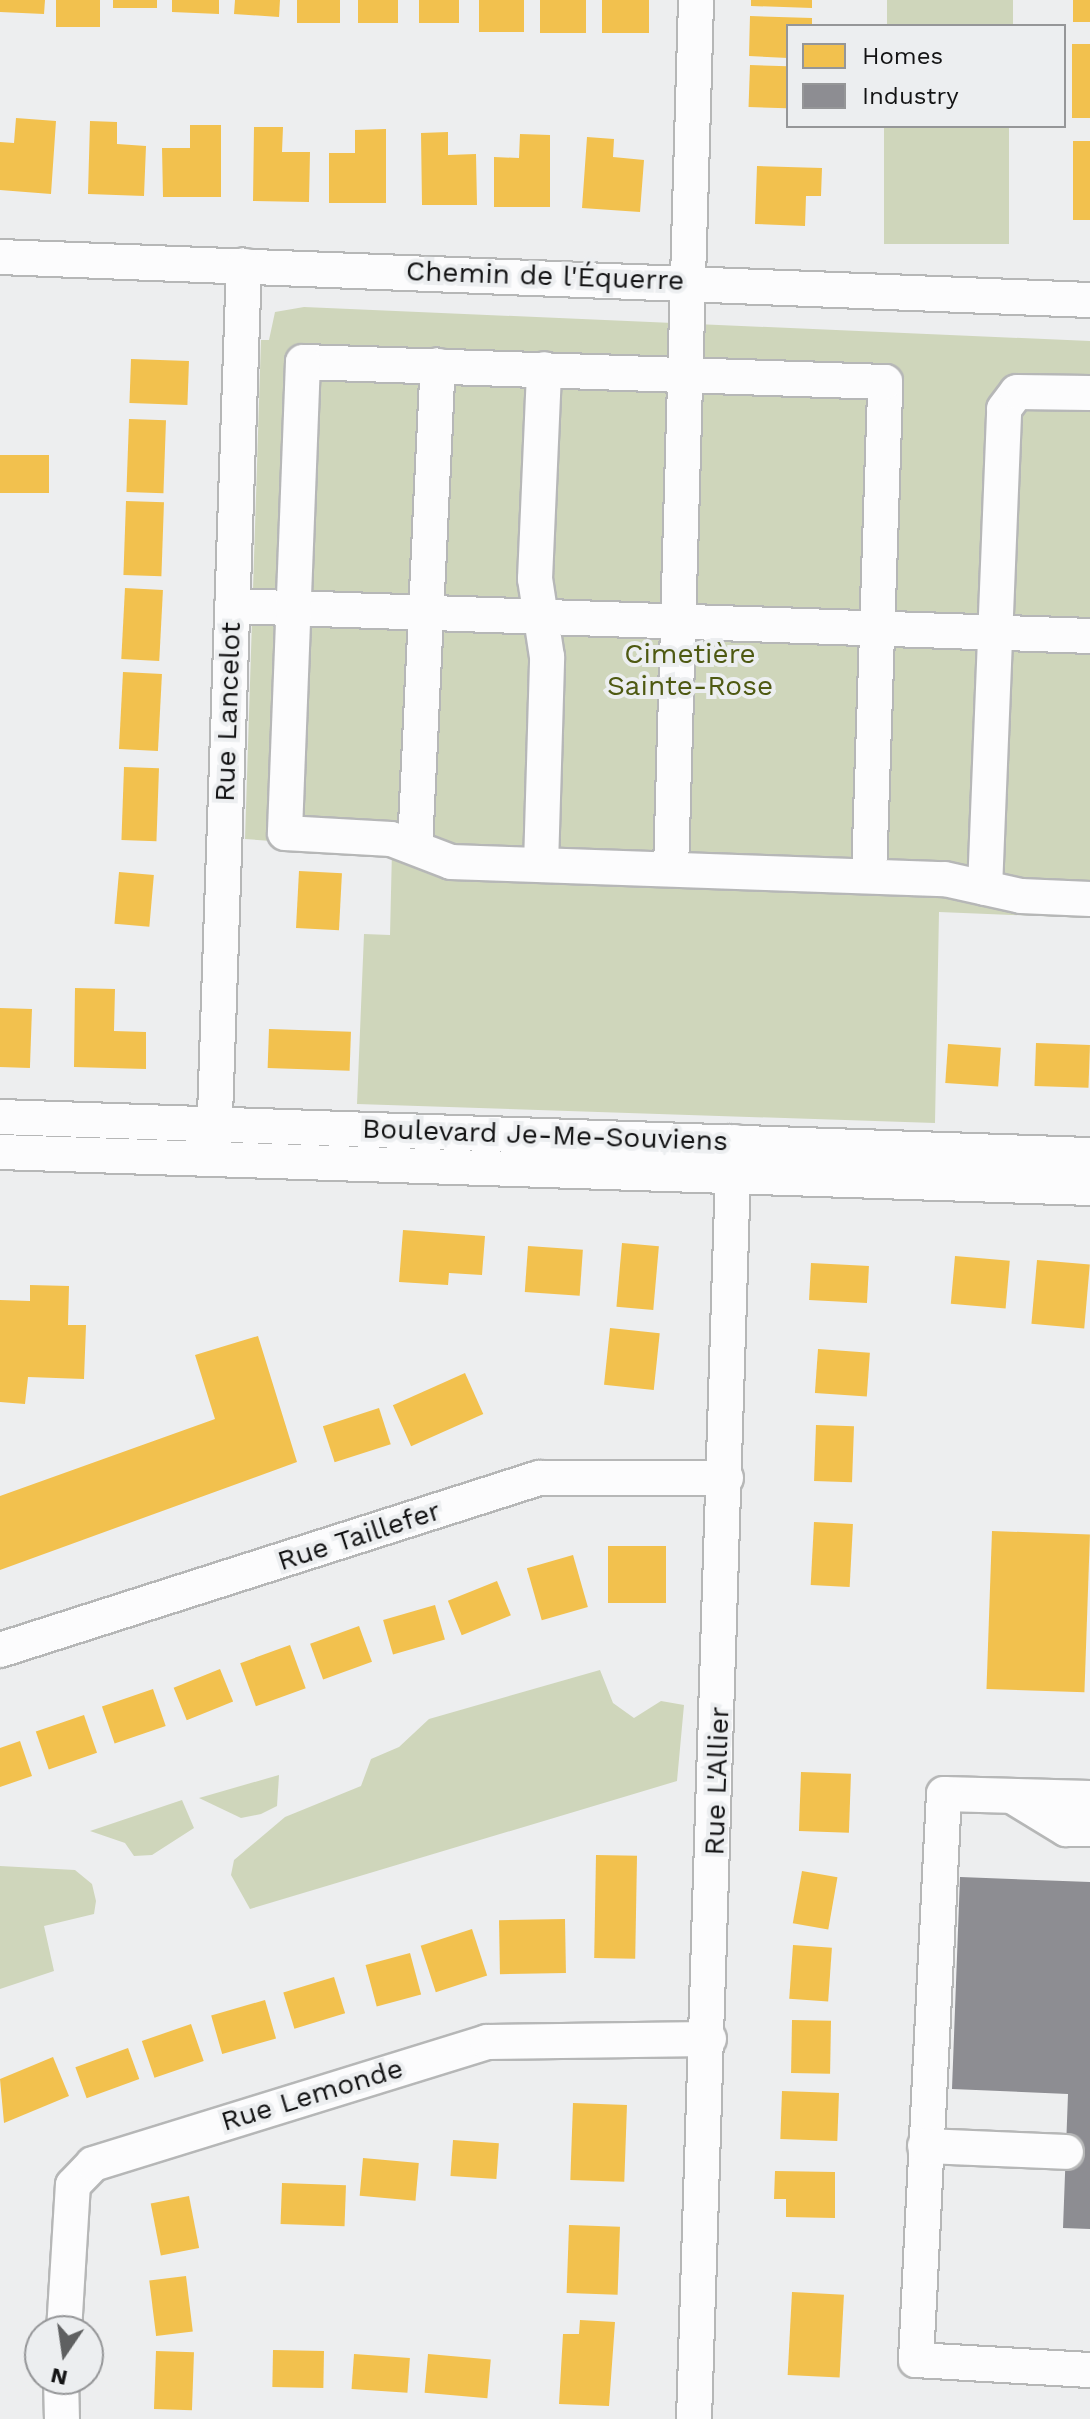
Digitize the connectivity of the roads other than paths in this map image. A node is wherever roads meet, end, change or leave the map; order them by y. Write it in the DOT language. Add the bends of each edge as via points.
graph roads {
  1 [pos="696,0"];
  2 [pos="0,257"];
  3 [pos="244,266"];
  4 [pos="685,280"];
  5 [pos="1090,300"];
  6 [pos="438,366"];
  7 [pos="544,369"];
  8 [pos="688,375"];
  9 [pos="1090,393"];
  10 [pos="232,606"];
  11 [pos="293,609"];
  12 [pos="429,613"];
  13 [pos="539,617"];
  14 [pos="680,622"];
  15 [pos="877,629"];
  16 [pos="999,633"];
  17 [pos="1090,636"];
  18 [pos="415,847"];
  19 [pos="541,865"];
  20 [pos="671,869"];
  21 [pos="869,875"];
  22 [pos="985,888"];
  23 [pos="1090,899"];
  24 [pos="0,1117"];
  25 [pos="214,1124"];
  26 [pos="734,1142"];
  27 [pos="0,1152"];
  28 [pos="1090,1155"];
  29 [pos="214,1158"];
  30 [pos="734,1177"];
  31 [pos="1090,1188"];
  32 [pos="726,1478"];
  33 [pos="0,1650"];
  34 [pos="1010,1796"];
  35 [pos="1090,1798"];
  36 [pos="1090,1829"];
  37 [pos="709,2039"];
  38 [pos="925,2146"];
  39 [pos="1066,2152"];
  40 [pos="65,2315"];
  41 [pos="1090,2370"];
  42 [pos="61,2395"];
  43 [pos="694,2418"];
  44 [pos="62,2419"];
  45 [pos="722,2419"];
  1 -- 4 [label="street"];
  2 -- 3 [label="street, Chemin de l'Équerre"];
  3 -- 4 [label="street, Chemin de l'Équerre"];
  3 -- 10 [label="street, Rue Lancelot"];
  4 -- 5 [label="street, Chemin de l'Équerre"];
  4 -- 8 [label="street"];
  6 -- 7 [label="street"];
  6 -- 11 [label="street" via="303,362"];
  6 -- 12 [label="street"];
  7 -- 8 [label="street"];
  7 -- 13 [label="street"];
  8 -- 14 [label="street"];
  8 -- 15 [label="street" via="885,382"];
  9 -- 16 [label="street" via="1023,391 1006,402"];
  10 -- 11 [label="street"];
  10 -- 25 [label="street, Rue Lancelot"];
  11 -- 12 [label="street"];
  11 -- 18 [label="street" via="285,833 391,839"];
  12 -- 13 [label="street"];
  12 -- 18 [label="street"];
  13 -- 14 [label="street"];
  13 -- 19 [label="street" via="547,657"];
  14 -- 15 [label="street"];
  14 -- 20 [label="street"];
  15 -- 16 [label="street"];
  15 -- 21 [label="street"];
  16 -- 17 [label="street"];
  16 -- 22 [label="street"];
  18 -- 19 [label="street" via="451,862"];
  19 -- 20 [label="street"];
  20 -- 21 [label="street"];
  21 -- 22 [label="street"];
  22 -- 23 [label="street"];
  24 -- 25 [label="street, Boulevard Je-Me-Souviens"];
  25 -- 26 [label="street, Boulevard Je-Me-Souviens"];
  25 -- 29 [label="street, Rue Lancelot"];
  26 -- 28 [label="street, Boulevard Je-Me-Souviens"];
  26 -- 30 [label="street, Rue L'Allier"];
  27 -- 29 [label="street, Boulevard Je-Me-Souviens"];
  29 -- 30 [label="street, Boulevard Je-Me-Souviens"];
  30 -- 31 [label="street, Boulevard Je-Me-Souviens"];
  30 -- 32 [label="street, Rue L'Allier"];
  32 -- 33 [label="street, Rue Taillefer" via="539,1478"];
  32 -- 37 [label="street, Rue L'Allier"];
  34 -- 35 [label="street"];
  34 -- 36 [label="street" via="1066,1829"];
  34 -- 38 [label="street" via="944,1794"];
  37 -- 40 [label="street, Rue Lemonde" via="487,2042 93,2164 73,2185"];
  37 -- 43 [label="street, Rue L'Allier"];
  38 -- 39 [label="street"];
  38 -- 41 [label="street" via="916,2360"];
  42 -- 44 [label="street"];
  43 -- 45 [label="street"];
}
